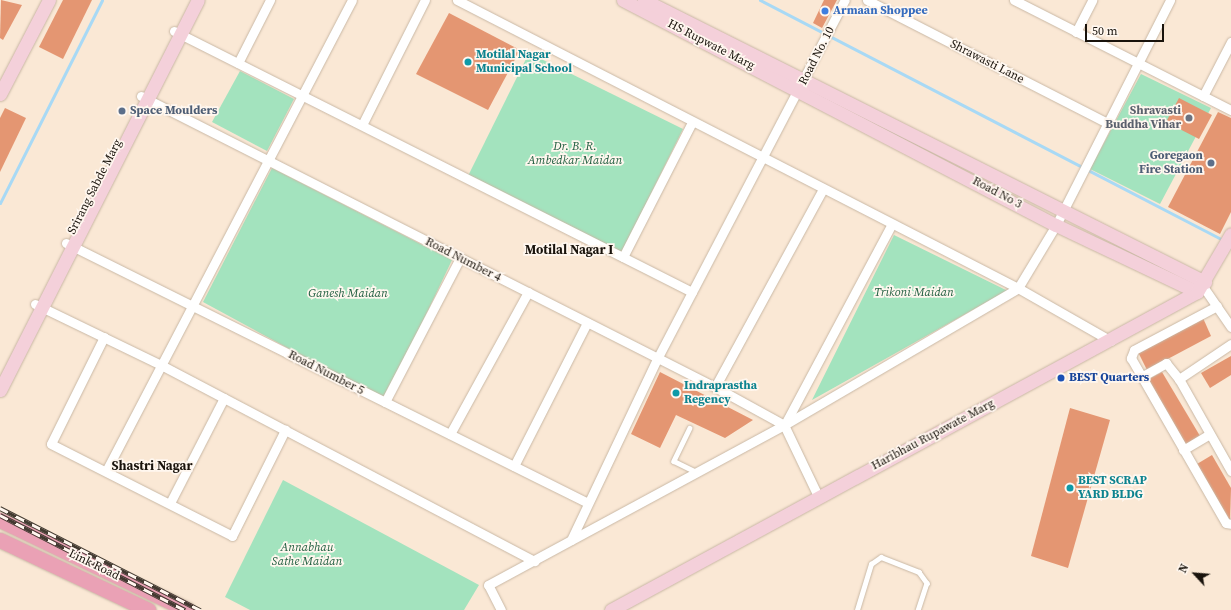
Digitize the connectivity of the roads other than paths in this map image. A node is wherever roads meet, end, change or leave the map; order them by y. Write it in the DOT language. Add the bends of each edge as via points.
graph roads {
  1 [pos="49,0"];
  2 [pos="190,0"];
  3 [pos="198,0"];
  4 [pos="270,0"];
  5 [pos="352,0"];
  6 [pos="425,0"];
  7 [pos="457,0"];
  8 [pos="623,0"];
  9 [pos="845,0"];
  10 [pos="867,0"];
  11 [pos="1014,0"];
  12 [pos="1092,0"];
  13 [pos="1170,0"];
  14 [pos="641,3"];
  15 [pos="1076,32"];
  16 [pos="178,33"];
  17 [pos="1231,42"];
  18 [pos="238,63"];
  19 [pos="1138,63"];
  20 [pos="802,84"];
  21 [pos="0,94"];
  22 [pos="302,95"];
  23 [pos="1203,96"];
  24 [pos="145,98"];
  25 [pos="1231,110"];
  26 [pos="692,122"];
  27 [pos="1107,123"];
  28 [pos="362,125"];
  29 [pos="763,158"];
  30 [pos="268,161"];
  31 [pos="823,189"];
  32 [pos="1063,211"];
  33 [pos="892,224"];
  34 [pos="1056,224"];
  35 [pos="1228,241"];
  36 [pos="70,244"];
  37 [pos="623,257"];
  38 [pos="460,258"];
  39 [pos="1202,286"];
  40 [pos="1018,288"];
  41 [pos="528,292"];
  42 [pos="692,292"];
  43 [pos="38,306"];
  44 [pos="192,306"];
  45 [pos="1217,306"];
  46 [pos="587,323"];
  47 [pos="1231,327"];
  48 [pos="104,337"];
  49 [pos="1111,341"];
  50 [pos="1231,344"];
  51 [pos="657,359"];
  52 [pos="161,365"];
  53 [pos="0,373"];
  54 [pos="1141,377"];
  55 [pos="1179,379"];
  56 [pos="715,387"];
  57 [pos="0,390"];
  58 [pos="224,398"];
  59 [pos="385,402"];
  60 [pos="784,425"];
  61 [pos="690,428"];
  62 [pos="285,430"];
  63 [pos="450,434"];
  64 [pos="1210,434"];
  65 [pos="1184,450"];
  66 [pos="514,466"];
  67 [pos="106,470"];
  68 [pos="1231,471"];
  69 [pos="698,472"];
  70 [pos="818,496"];
  71 [pos="586,502"];
  72 [pos="170,503"];
  73 [pos="0,520"];
  74 [pos="1231,524"];
  75 [pos="0,540"];
  76 [pos="571,540"];
  77 [pos="535,561"];
  78 [pos="148,610"];
  79 [pos="188,610"];
  80 [pos="501,610"];
  81 [pos="611,610"];
  82 [pos="857,610"];
  83 [pos="918,610"];
  1 -- 21 [label="street"];
  2 -- 16 [label="street, Srirang Sabde Marg"];
  3 -- 16 [label="street"];
  4 -- 18 [label="street"];
  5 -- 22 [label="street"];
  6 -- 28 [label="street"];
  7 -- 26 [label="street"];
  8 -- 14 [label="street, HS Rupwate Marg"];
  9 -- 20 [label="street, Road No. 10"];
  10 -- 27 [label="street, Shrawasti Lane"];
  11 -- 15 [label="street"];
  12 -- 15 [label="street"];
  13 -- 19 [label="street"];
  14 -- 20 [label="street, HS Rupwate Marg"];
  15 -- 19 [label="street"];
  16 -- 18 [label="street"];
  16 -- 24 [label="street, Srirang Sabde Marg"];
  17 -- 23 [label="street"];
  18 -- 22 [label="street"];
  19 -- 23 [label="street"];
  19 -- 27 [label="street"];
  20 -- 29 [label="street, Road No. 10"];
  20 -- 32 [label="street"];
  20 -- 34 [label="street, Road No 3"];
  22 -- 28 [label="street"];
  22 -- 30 [label="street"];
  23 -- 25 [label="street"];
  24 -- 30 [label="street, Road Number 4"];
  24 -- 36 [label="street, Srirang Sabde Marg"];
  26 -- 29 [label="street"];
  26 -- 37 [label="street"];
  27 -- 32 [label="street"];
  28 -- 37 [label="street"];
  29 -- 31 [label="street"];
  29 -- 42 [label="street, Road No. 10"];
  30 -- 38 [label="street, Road Number 4"];
  30 -- 44 [label="street"];
  31 -- 33 [label="street"];
  31 -- 56 [label="street"];
  32 -- 34 [label="street"];
  32 -- 39 [label="street"];
  33 -- 40 [label="street"];
  33 -- 60 [label="street"];
  34 -- 39 [label="street, Road No 3"];
  34 -- 40 [label="street"];
  35 -- 39 [label="street"];
  36 -- 43 [label="street, Srirang Sabde Marg"];
  36 -- 44 [label="street, Road Number 5"];
  37 -- 42 [label="street"];
  38 -- 41 [label="street, Road Number 4"];
  38 -- 59 [label="street"];
  39 -- 45 [label="street"];
  39 -- 49 [label="street, Haribhau Rupawate Marg"];
  40 -- 49 [label="street"];
  40 -- 60 [label="street"];
  41 -- 46 [label="street, Road Number 4"];
  41 -- 63 [label="street"];
  42 -- 51 [label="street, Road No. 10"];
  43 -- 48 [label="street"];
  43 -- 53 [label="street, Srirang Sabde Marg"];
  43 -- 57 [label="street"];
  44 -- 52 [label="street"];
  44 -- 59 [label="street, Road Number 5"];
  45 -- 47 [label="street"];
  45 -- 54 [label="street" via="1134,350 1131,358"];
  46 -- 51 [label="street, Road Number 4"];
  46 -- 66 [label="street"];
  48 -- 52 [label="street"];
  48 -- 67 [label="street" via="51,444"];
  49 -- 70 [label="street, Haribhau Rupawate Marg"];
  50 -- 55 [label="street"];
  51 -- 56 [label="street, Road Number 4"];
  51 -- 71 [label="street, Road No. 10"];
  52 -- 58 [label="street"];
  52 -- 67 [label="street"];
  54 -- 55 [label="street" via="1168,363"];
  54 -- 65 [label="street"];
  55 -- 64 [label="street"];
  56 -- 60 [label="street, Road Number 4"];
  58 -- 62 [label="street"];
  58 -- 72 [label="street"];
  59 -- 63 [label="street, Road Number 5"];
  60 -- 69 [label="street"];
  60 -- 70 [label="street"];
  61 -- 69 [label="lane" via="674,460"];
  62 -- 72 [label="street" via="232,536"];
  62 -- 77 [label="street"];
  63 -- 66 [label="street, Road Number 5"];
  64 -- 65 [label="street"];
  64 -- 68 [label="street"];
  65 -- 74 [label="street" via="1226,523"];
  66 -- 71 [label="street, Road Number 5"];
  67 -- 72 [label="street"];
  69 -- 76 [label="street"];
  70 -- 81 [label="street, Haribhau Rupawate Marg"];
  71 -- 76 [label="street, Road No. 10"];
  73 -- 79 [label="main road, Link Road"];
  75 -- 78 [label="main road, Link Road"];
  76 -- 77 [label="street"];
  77 -- 80 [label="street" via="488,585"];
  82 -- 83 [label="lane" via="871,564 880,557 919,572 927,583"];
}
